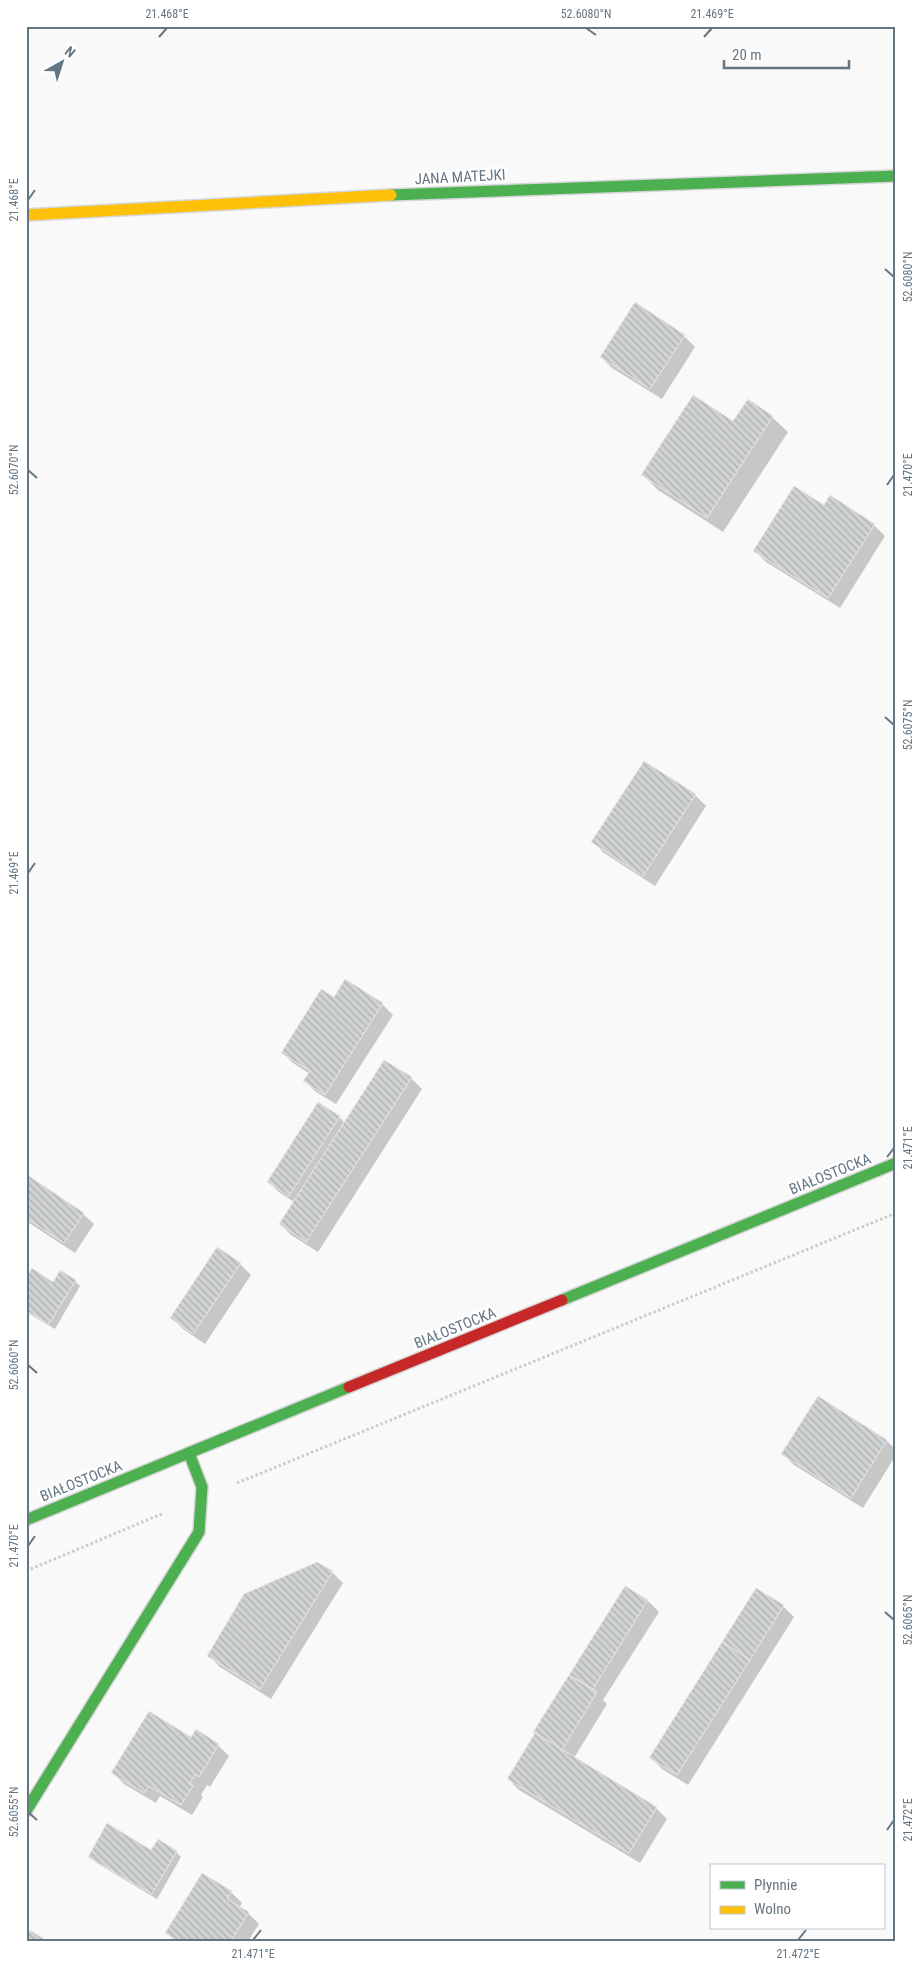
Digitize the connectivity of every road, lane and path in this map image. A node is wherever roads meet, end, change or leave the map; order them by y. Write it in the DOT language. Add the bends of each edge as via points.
graph roads {
  1 [pos="896,176"];
  2 [pos="26,216"];
  3 [pos="896,1163"];
  4 [pos="896,1213"];
  5 [pos="189,1453"];
  6 [pos="201,1497"];
  7 [pos="26,1520"];
  8 [pos="26,1571"];
  9 [pos="26,1811"];
  1 -- 2 [label="street, JANA MATEJKI" via="474,190"];
  3 -- 5 [label="street, BIAŁOSTOCKA"];
  4 -- 6 [label="path"];
  5 -- 6 [label="street" via="202,1488"];
  5 -- 7 [label="street, BIAŁOSTOCKA"];
  6 -- 8 [label="path"];
  6 -- 9 [label="street" via="199,1532"];
}
